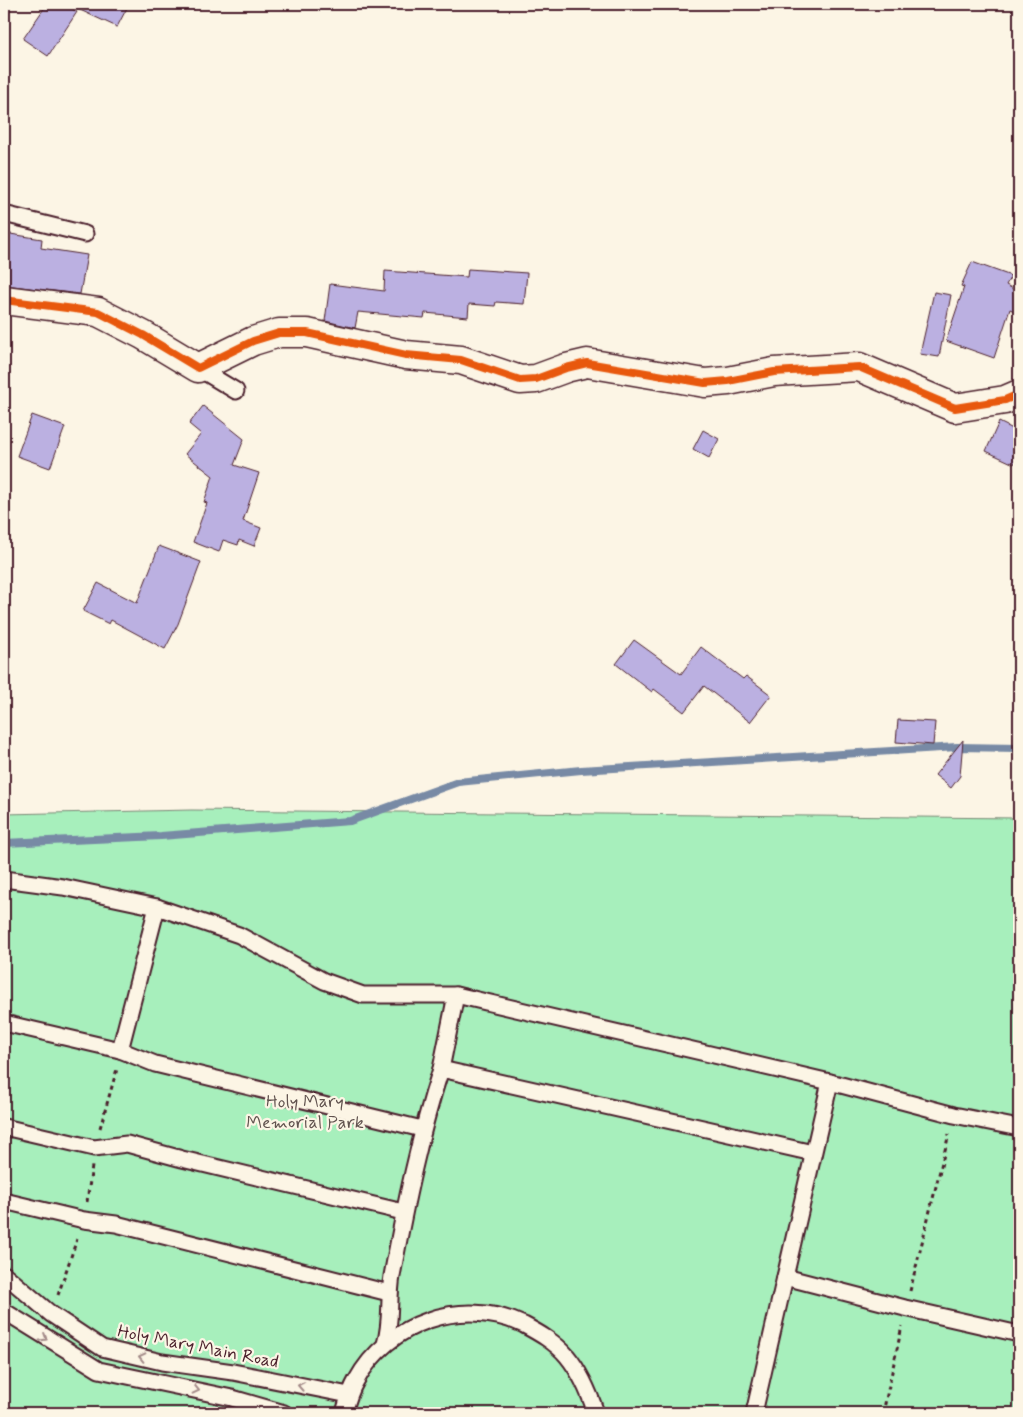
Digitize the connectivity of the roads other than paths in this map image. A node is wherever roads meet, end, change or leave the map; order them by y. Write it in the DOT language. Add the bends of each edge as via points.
graph roads {
  1 [pos="4,214"];
  2 [pos="85,234"];
  3 [pos="4,300"];
  4 [pos="198,368"];
  5 [pos="236,391"];
  6 [pos="1019,394"];
  7 [pos="4,879"];
  8 [pos="157,907"];
  9 [pos="456,995"];
  10 [pos="4,1023"];
  11 [pos="120,1050"];
  12 [pos="441,1069"];
  13 [pos="830,1082"];
  14 [pos="4,1127"];
  15 [pos="1019,1128"];
  16 [pos="422,1129"];
  17 [pos="813,1153"];
  18 [pos="4,1202"];
  19 [pos="404,1212"];
  20 [pos="4,1274"];
  21 [pos="785,1277"];
  22 [pos="389,1293"];
  23 [pos="4,1311"];
  24 [pos="1019,1334"];
  25 [pos="385,1344"];
  26 [pos="349,1395"];
  27 [pos="284,1413"];
  28 [pos="344,1413"];
  29 [pos="596,1413"];
  30 [pos="754,1413"];
  1 -- 2 [label="lane"];
  3 -- 4 [label="street" via="98,312"];
  4 -- 5 [label="lane"];
  4 -- 6 [label="street" via="253,341 278,333 307,333 406,355 461,360 520,380 536,379 587,363 705,383 774,372 859,367 955,408 1005,400"];
  7 -- 8 [label="lane" via="64,887"];
  8 -- 9 [label="lane" via="239,935 324,981 363,995"];
  8 -- 11 [label="lane"];
  9 -- 12 [label="lane"];
  9 -- 13 [label="lane"];
  10 -- 11 [label="lane"];
  11 -- 16 [label="lane" via="155,1064"];
  12 -- 16 [label="lane"];
  12 -- 17 [label="lane"];
  13 -- 15 [label="lane"];
  13 -- 17 [label="lane"];
  14 -- 19 [label="lane" via="94,1148 128,1144"];
  16 -- 19 [label="lane"];
  17 -- 21 [label="lane"];
  18 -- 22 [label="lane" via="116,1224"];
  19 -- 22 [label="lane"];
  26 -- 20 [label="lane, Holy Mary Main Road, one-way" via="162,1362 102,1348 51,1314"];
  21 -- 24 [label="lane"];
  21 -- 30 [label="lane"];
  22 -- 25 [label="lane" via="389,1329"];
  23 -- 27 [label="lane, one-way" via="99,1370 223,1396"];
  25 -- 26 [label="lane" via="368,1361"];
  25 -- 29 [label="lane" via="413,1326 445,1315 478,1312 510,1319 541,1333 566,1355 585,1382"];
  26 -- 28 [label="lane"];
}
